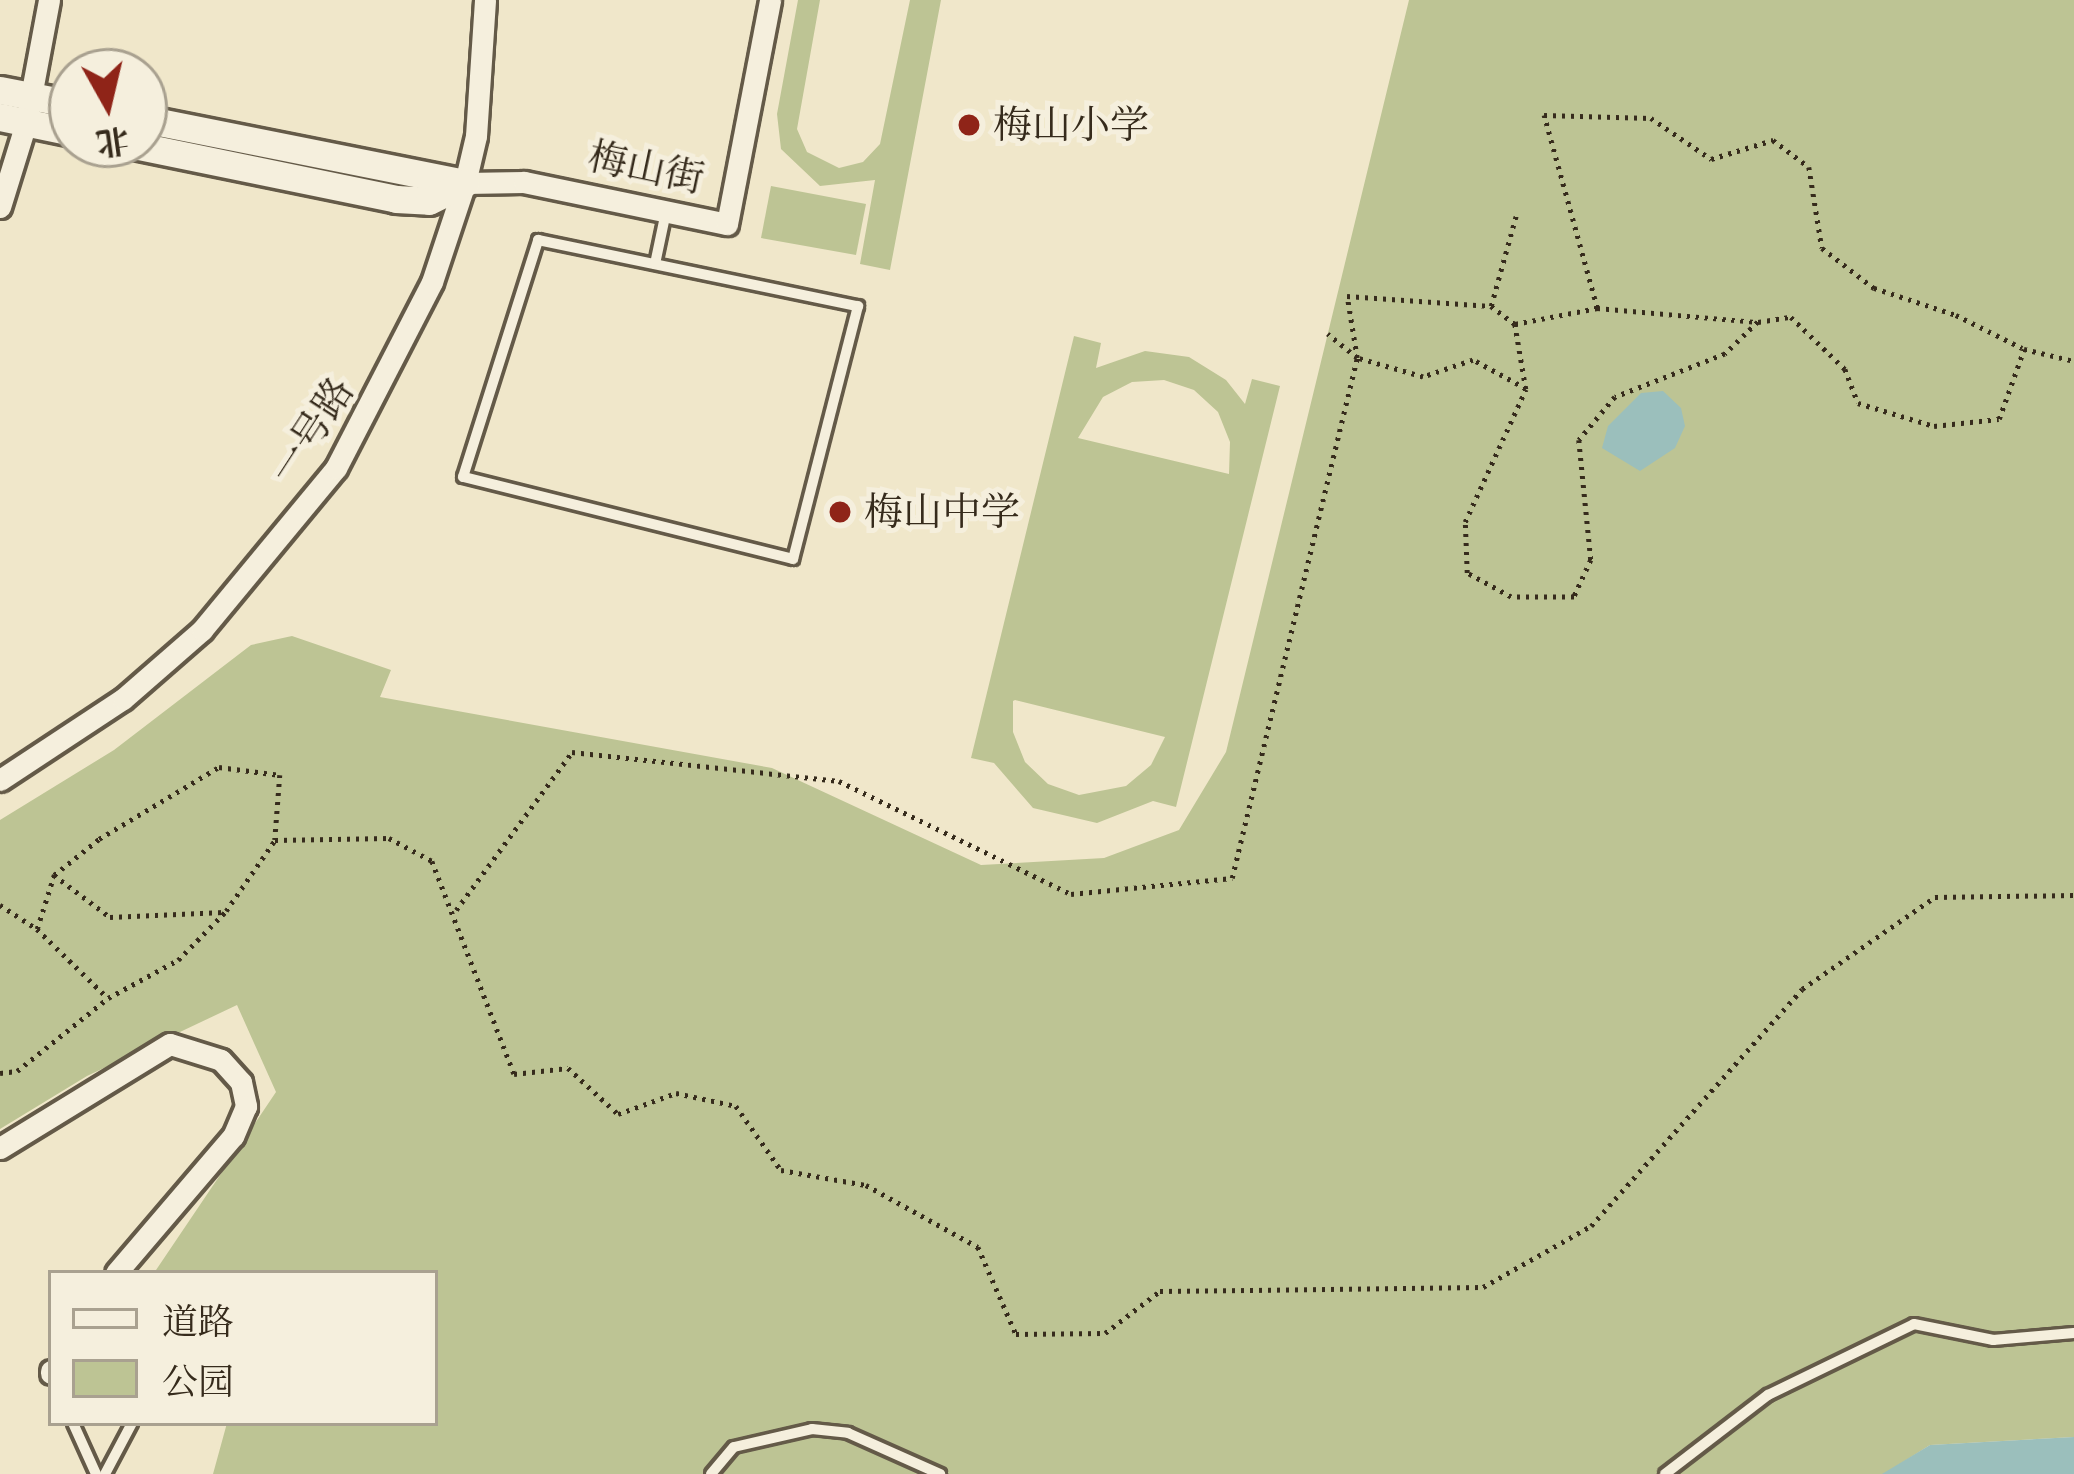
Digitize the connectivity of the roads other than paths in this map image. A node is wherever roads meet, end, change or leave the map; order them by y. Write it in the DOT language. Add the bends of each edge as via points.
graph roads {
  1 [pos="50,0"];
  2 [pos="485,0"];
  3 [pos="770,0"];
  4 [pos="0,90"];
  5 [pos="19,112"];
  6 [pos="48,123"];
  7 [pos="168,124"];
  8 [pos="168,152"];
  9 [pos="465,183"];
  10 [pos="0,207"];
  11 [pos="666,212"];
  12 [pos="655,264"];
  13 [pos="0,780"];
  14 [pos="0,1148"];
  15 [pos="119,1270"];
  16 [pos="2074,1333"];
  17 [pos="75,1426"];
  18 [pos="130,1426"];
  19 [pos="100,1474"];
  20 [pos="711,1474"];
  21 [pos="940,1474"];
  22 [pos="1665,1474"];
  1 -- 5 [label="street"];
  2 -- 9 [label="street, 一号路"];
  3 -- 11 [label="street, 梅山街" via="727,224"];
  4 -- 5 [label="street"];
  5 -- 6 [label="street"];
  5 -- 10 [label="street"];
  7 -- 9 [label="street, 梅山街"];
  8 -- 9 [label="street, 梅山街" via="396,199 429,201"];
  9 -- 11 [label="street, 梅山街" via="524,182"];
  9 -- 13 [label="street, 一号路" via="389,378 273,553 123,699"];
  11 -- 12 [label="lane"];
  12 -- 12 [label="lane" via="858,306 794,559 463,477 538,240"];
  14 -- 15 [label="street" via="170,1045 221,1060 241,1082 246,1106 233,1136"];
  16 -- 22 [label="lane" via="2065,1327 1993,1340 1914,1324 1753,1405"];
  17 -- 19 [label="lane"];
  18 -- 19 [label="lane"];
  20 -- 21 [label="lane" via="734,1447 812,1429 848,1433"];
}
